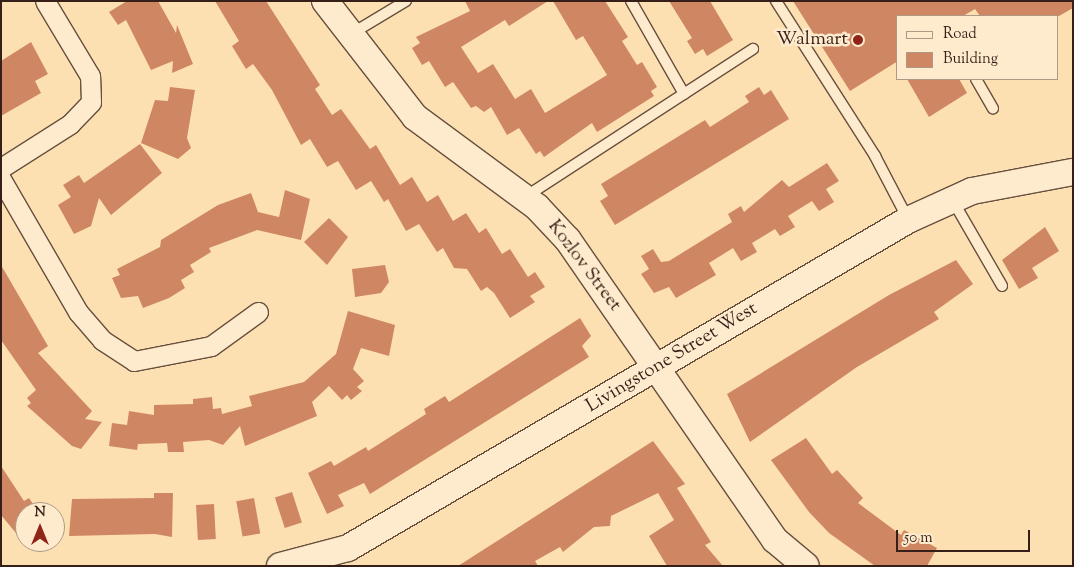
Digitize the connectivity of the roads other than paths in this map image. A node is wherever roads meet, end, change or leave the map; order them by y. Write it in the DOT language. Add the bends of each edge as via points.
graph roads {
  1 [pos="46,1"];
  2 [pos="325,1"];
  3 [pos="406,1"];
  4 [pos="630,1"];
  5 [pos="776,1"];
  6 [pos="348,36"];
  7 [pos="753,49"];
  8 [pos="977,80"];
  9 [pos="684,94"];
  10 [pos="993,108"];
  11 [pos="1,168"];
  12 [pos="1073,172"];
  13 [pos="1,179"];
  14 [pos="524,198"];
  15 [pos="953,200"];
  16 [pos="908,220"];
  17 [pos="1002,286"];
  18 [pos="258,312"];
  19 [pos="658,367"];
  20 [pos="280,566"];
  21 [pos="806,566"];
  1 -- 11 [label="street" via="90,76 91,102 70,124"];
  2 -- 6 [label="street, Kozlov Street"];
  3 -- 6 [label="lane"];
  4 -- 9 [label="lane"];
  5 -- 16 [label="lane" via="875,156"];
  6 -- 14 [label="street, Kozlov Street" via="415,117"];
  7 -- 9 [label="lane"];
  8 -- 10 [label="lane"];
  9 -- 14 [label="lane"];
  12 -- 15 [label="street, Livingstone Street West" via="972,191"];
  13 -- 18 [label="street" via="78,312 102,340 134,361 211,346"];
  14 -- 19 [label="street, Kozlov Street" via="568,240"];
  15 -- 16 [label="street, Livingstone Street West"];
  15 -- 17 [label="lane"];
  16 -- 19 [label="street, Livingstone Street West"];
  19 -- 20 [label="street, Livingstone Street West" via="348,548"];
  19 -- 21 [label="street, Kozlov Street" via="775,540"];
}
